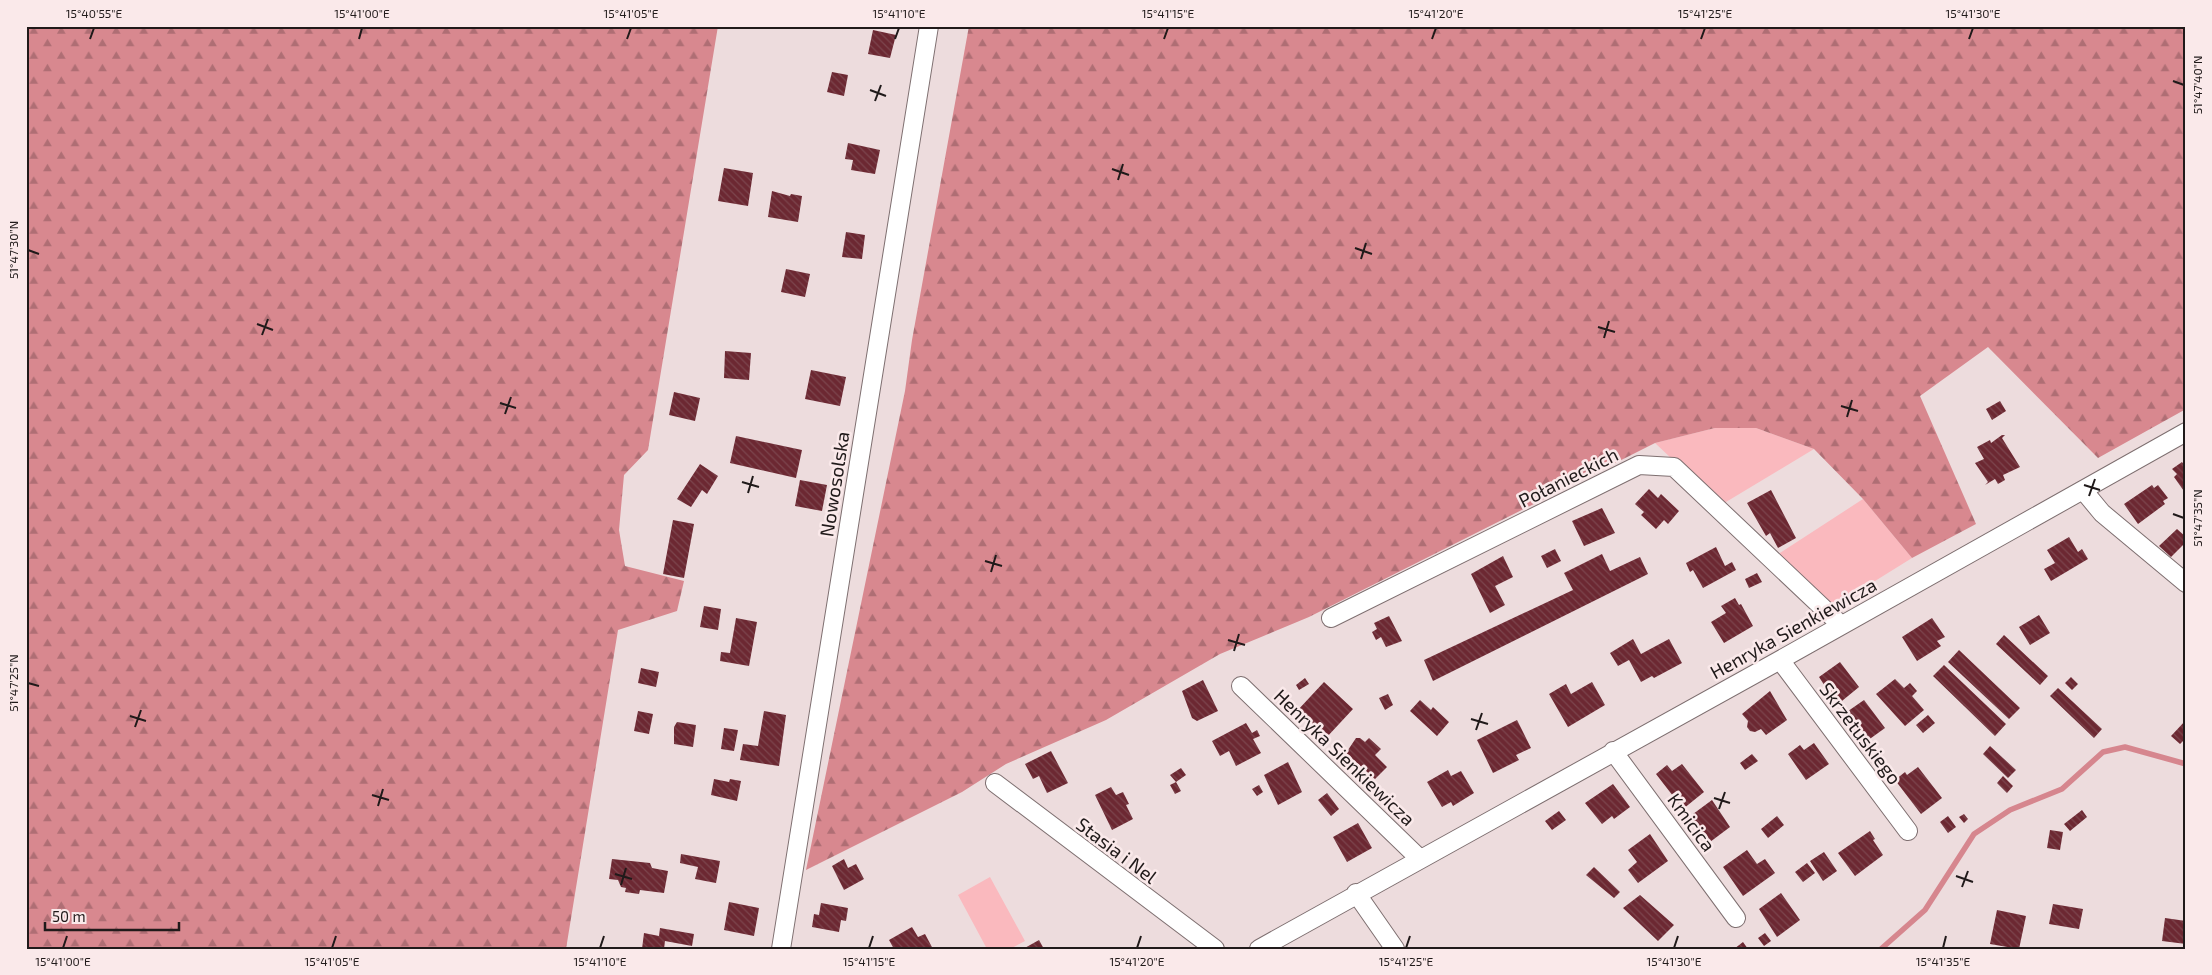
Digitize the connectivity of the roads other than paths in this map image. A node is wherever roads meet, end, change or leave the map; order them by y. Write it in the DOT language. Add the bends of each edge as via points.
graph roads {
  1 [pos="929,26"];
  2 [pos="2186,432"];
  3 [pos="2083,490"];
  4 [pos="2186,583"];
  5 [pos="1331,618"];
  6 [pos="1841,625"];
  7 [pos="1780,660"];
  8 [pos="1241,686"];
  9 [pos="1613,751"];
  10 [pos="995,783"];
  11 [pos="1908,831"];
  12 [pos="1420,860"];
  13 [pos="1356,893"];
  14 [pos="1736,918"];
  15 [pos="781,949"];
  16 [pos="1215,949"];
  17 [pos="1259,949"];
  18 [pos="1395,949"];
  1 -- 15 [label="street, Nowosolska"];
  2 -- 3 [label="street, Henryka Sienkiewicza"];
  3 -- 4 [label="street" via="2102,513"];
  3 -- 6 [label="street, Henryka Sienkiewicza"];
  5 -- 6 [label="street, Połanieckich" via="1639,465 1674,467"];
  6 -- 7 [label="street, Henryka Sienkiewicza"];
  7 -- 9 [label="street, Henryka Sienkiewicza"];
  7 -- 11 [label="street, Skrzetuskiego"];
  8 -- 12 [label="street, Henryka Sienkiewicza"];
  9 -- 12 [label="street, Henryka Sienkiewicza"];
  9 -- 14 [label="street, Kmicica"];
  10 -- 16 [label="street, Stasia i Nel"];
  12 -- 13 [label="street, Henryka Sienkiewicza"];
  13 -- 17 [label="street, Henryka Sienkiewicza"];
  13 -- 18 [label="street"];
}
